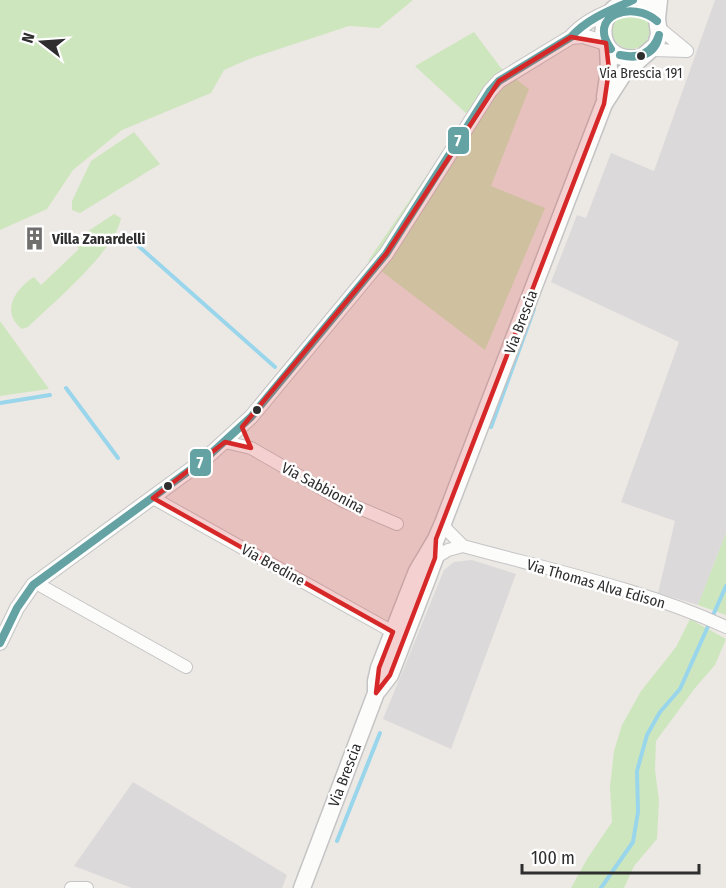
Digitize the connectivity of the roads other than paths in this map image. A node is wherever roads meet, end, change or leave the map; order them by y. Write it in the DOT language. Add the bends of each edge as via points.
graph roads {
  1 [pos="659,0"];
  2 [pos="632,1"];
  3 [pos="611,11"];
  4 [pos="658,23"];
  5 [pos="571,37"];
  6 [pos="607,45"];
  7 [pos="646,54"];
  8 [pos="604,104"];
  9 [pos="489,405"];
  10 [pos="242,426"];
  11 [pos="225,442"];
  12 [pos="251,448"];
  13 [pos="153,498"];
  14 [pos="442,523"];
  15 [pos="397,524"];
  16 [pos="436,539"];
  17 [pos="463,546"];
  18 [pos="435,558"];
  19 [pos="36,583"];
  20 [pos="726,627"];
  21 [pos="393,632"];
  22 [pos="0,643"];
  23 [pos="186,667"];
  24 [pos="376,693"];
  25 [pos="313,858"];
  26 [pos="71,888"];
  27 [pos="87,888"];
  28 [pos="302,888"];
  29 [pos="309,888"];
  1 -- 4 [label="main road, Via Brescia"];
  2 -- 3 [label="main road"];
  2 -- 4 [label="main road" via="646,6"];
  3 -- 5 [label="street" via="580,27"];
  3 -- 6 [label="main road, Via Brescia" via="603,26"];
  4 -- 7 [label="main road, Via Brescia" via="658,40"];
  4 -- 7 [label="street" via="687,51"];
  5 -- 6 [label="street" via="583,36"];
  5 -- 10 [label="street" via="499,81 490,91 386,254"];
  6 -- 7 [label="main road" via="622,57"];
  6 -- 8 [label="main road, Via Brescia" via="609,70"];
  7 -- 8 [label="main road, Via Brescia" via="624,73"];
  8 -- 9 [label="main road, Via Brescia"];
  9 -- 14 [label="main road, Via Brescia"];
  9 -- 17 [label="street" via="452,514"];
  10 -- 11 [label="street"];
  10 -- 12 [label="street"];
  11 -- 12 [label="street, Via Sabbionina"];
  11 -- 13 [label="street"];
  12 -- 15 [label="street, Via Sabbionina" via="343,501"];
  13 -- 19 [label="street"];
  13 -- 21 [label="street, Via Bredine"];
  14 -- 16 [label="main road, Via Brescia"];
  14 -- 17 [label="street"];
  16 -- 18 [label="main road, Via Brescia"];
  16 -- 21 [label="main road, Via Brescia" via="417,571"];
  17 -- 18 [label="street"];
  17 -- 20 [label="street, Via Thomas Alva Edison" via="625,590 694,612"];
  18 -- 24 [label="main road, Via Brescia" via="390,675"];
  19 -- 22 [label="street" via="24,595"];
  19 -- 23 [label="street"];
  21 -- 24 [label="main road, Via Brescia" via="379,668"];
  24 -- 25 [label="main road, Via Brescia"];
  25 -- 28 [label="main road, Via Brescia"];
  25 -- 29 [label="main road, Via Brescia"];
  26 -- 27 [label="street"];
}
